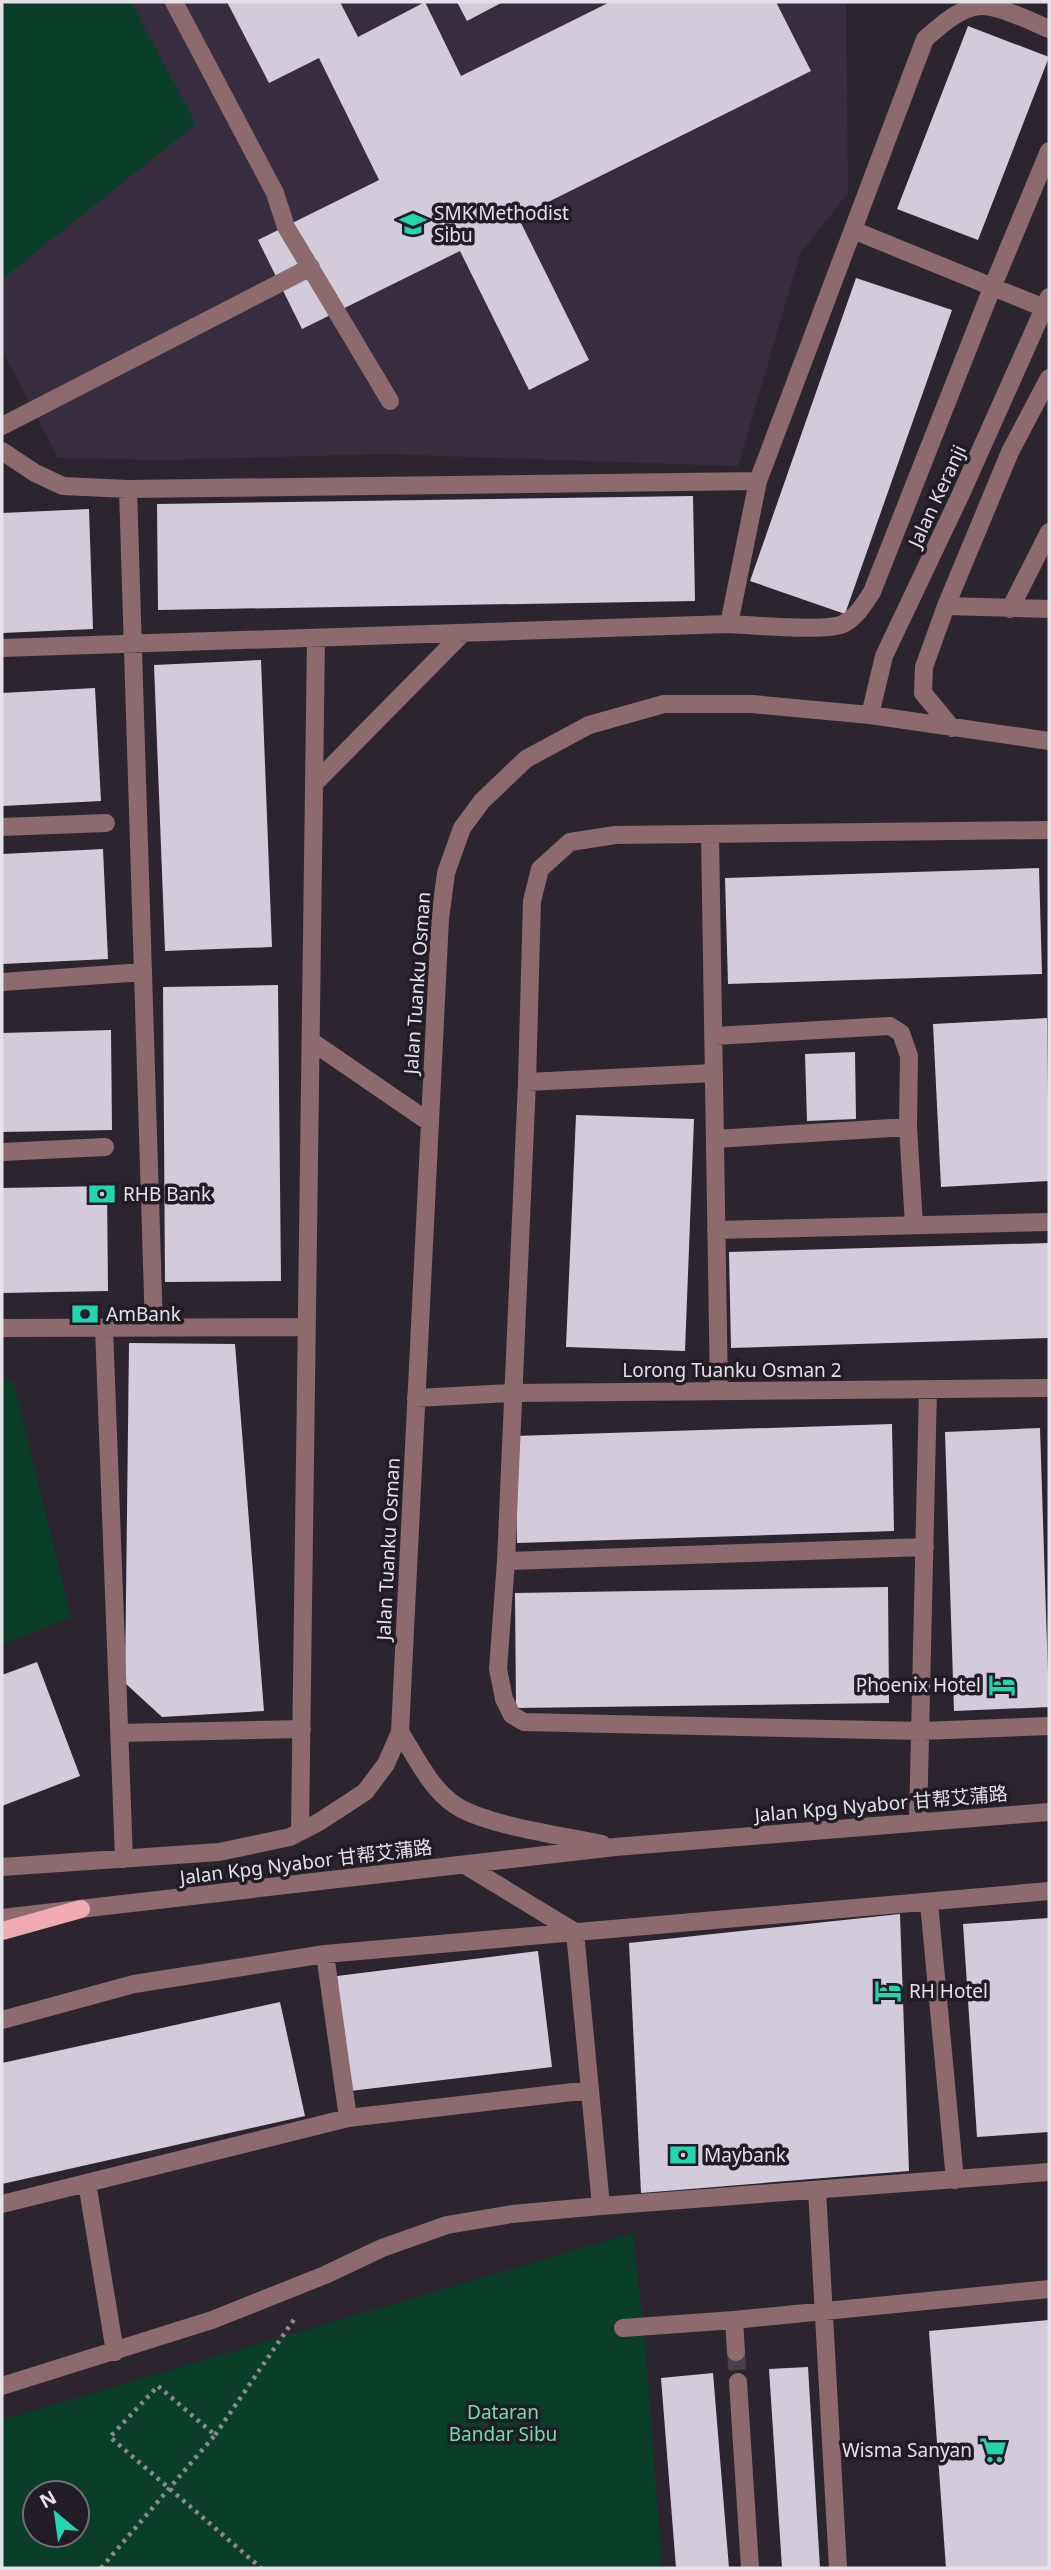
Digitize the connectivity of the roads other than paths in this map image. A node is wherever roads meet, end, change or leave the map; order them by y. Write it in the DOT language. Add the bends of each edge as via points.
graph roads {
  1 [pos="174,2"];
  2 [pos="1021,9"];
  3 [pos="1049,29"];
  4 [pos="1049,151"];
  5 [pos="853,230"];
  6 [pos="311,267"];
  7 [pos="992,288"];
  8 [pos="1047,305"];
  9 [pos="1049,378"];
  10 [pos="390,401"];
  11 [pos="2,426"];
  12 [pos="2,451"];
  13 [pos="758,481"];
  14 [pos="128,489"];
  15 [pos="1049,532"];
  16 [pos="946,606"];
  17 [pos="1010,609"];
  18 [pos="1049,609"];
  19 [pos="729,624"];
  20 [pos="463,633"];
  21 [pos="316,638"];
  22 [pos="133,643"];
  23 [pos="2,648"];
  24 [pos="870,715"];
  25 [pos="952,728"];
  26 [pos="1049,741"];
  27 [pos="314,784"];
  28 [pos="106,823"];
  29 [pos="2,827"];
  30 [pos="1049,830"];
  31 [pos="710,835"];
  32 [pos="143,972"];
  33 [pos="2,982"];
  34 [pos="714,1036"];
  35 [pos="311,1041"];
  36 [pos="714,1073"];
  37 [pos="527,1082"];
  38 [pos="429,1122"];
  39 [pos="908,1127"];
  40 [pos="715,1139"];
  41 [pos="105,1147"];
  42 [pos="2,1152"];
  43 [pos="1049,1222"];
  44 [pos="914,1225"];
  45 [pos="716,1230"];
  46 [pos="307,1327"];
  47 [pos="2,1328"];
  48 [pos="104,1328"];
  49 [pos="154,1328"];
  50 [pos="1049,1388"];
  51 [pos="928,1389"];
  52 [pos="719,1391"];
  53 [pos="512,1393"];
  54 [pos="416,1398"];
  55 [pos="925,1547"];
  56 [pos="506,1561"];
  57 [pos="1049,1726"];
  58 [pos="302,1729"];
  59 [pos="921,1731"];
  60 [pos="400,1732"];
  61 [pos="120,1733"];
  62 [pos="1049,1812"];
  63 [pos="1024,1814"];
  64 [pos="1049,1817"];
  65 [pos="918,1822"];
  66 [pos="300,1832"];
  67 [pos="615,1847"];
  68 [pos="124,1859"];
  69 [pos="465,1864"];
  70 [pos="2,1867"];
  71 [pos="1049,1891"];
  72 [pos="929,1903"];
  73 [pos="81,1909"];
  74 [pos="2,1918"];
  75 [pos="2,1931"];
  76 [pos="575,1932"];
  77 [pos="325,1954"];
  78 [pos="2,2020"];
  79 [pos="590,2090"];
  80 [pos="348,2118"];
  81 [pos="1049,2172"];
  82 [pos="955,2180"];
  83 [pos="87,2183"];
  84 [pos="817,2190"];
  85 [pos="2,2204"];
  86 [pos="601,2206"];
  87 [pos="1049,2288"];
  88 [pos="824,2312"];
  89 [pos="734,2320"];
  90 [pos="623,2328"];
  91 [pos="115,2352"];
  92 [pos="736,2352"];
  93 [pos="738,2382"];
  94 [pos="2,2386"];
  95 [pos="750,2568"];
  96 [pos="838,2568"];
  1 -- 6 [label="street" via="275,193 286,227"];
  2 -- 3 [label="street"];
  2 -- 5 [label="street" via="981,6 954,15 925,39"];
  4 -- 7 [label="street"];
  5 -- 7 [label="street"];
  5 -- 13 [label="street"];
  6 -- 10 [label="street"];
  6 -- 11 [label="street"];
  7 -- 8 [label="street"];
  7 -- 19 [label="street" via="872,592 856,614 842,625 825,628"];
  8 -- 24 [label="street, Jalan Keranji" via="884,656"];
  9 -- 16 [label="street" via="1010,453"];
  12 -- 14 [label="street" via="63,486"];
  13 -- 14 [label="street"];
  13 -- 19 [label="street"];
  14 -- 22 [label="street"];
  15 -- 17 [label="street"];
  16 -- 17 [label="street"];
  16 -- 25 [label="street" via="924,667 923,693"];
  17 -- 18 [label="street"];
  19 -- 20 [label="street"];
  20 -- 21 [label="street"];
  20 -- 27 [label="street"];
  21 -- 22 [label="street"];
  21 -- 27 [label="street"];
  22 -- 23 [label="street"];
  22 -- 32 [label="street"];
  24 -- 25 [label="street, Jalan Tuanku Osman"];
  24 -- 38 [label="street, Jalan Tuanku Osman" via="752,704 664,704 589,725 526,759 482,801 462,828 446,873"];
  25 -- 26 [label="street, Jalan Tuanku Osman"];
  27 -- 35 [label="street"];
  28 -- 29 [label="street"];
  30 -- 31 [label="street"];
  31 -- 34 [label="street"];
  31 -- 37 [label="street" via="615,835 570,842 540,869 531,901"];
  32 -- 33 [label="street"];
  32 -- 49 [label="street"];
  34 -- 36 [label="street"];
  34 -- 39 [label="street" via="890,1026 901,1033 909,1056"];
  35 -- 38 [label="street"];
  35 -- 46 [label="street"];
  36 -- 37 [label="street"];
  36 -- 40 [label="street"];
  37 -- 53 [label="street"];
  38 -- 54 [label="street, Jalan Tuanku Osman"];
  39 -- 40 [label="street"];
  39 -- 44 [label="street"];
  40 -- 45 [label="street"];
  41 -- 42 [label="street"];
  43 -- 44 [label="street"];
  44 -- 45 [label="street"];
  45 -- 52 [label="street"];
  46 -- 49 [label="street"];
  46 -- 58 [label="street"];
  47 -- 48 [label="street"];
  48 -- 49 [label="street"];
  48 -- 61 [label="street"];
  50 -- 51 [label="street, Lorong Tuanku Osman 2"];
  51 -- 52 [label="street, Lorong Tuanku Osman 2"];
  51 -- 55 [label="street"];
  52 -- 53 [label="street, Lorong Tuanku Osman 2"];
  53 -- 54 [label="street, Lorong Tuanku Osman 2"];
  53 -- 56 [label="street"];
  54 -- 60 [label="street, Jalan Tuanku Osman"];
  55 -- 56 [label="street"];
  55 -- 59 [label="street"];
  56 -- 59 [label="street" via="498,1669 512,1715 524,1722"];
  57 -- 59 [label="street"];
  58 -- 61 [label="street"];
  58 -- 66 [label="street"];
  59 -- 65 [label="street"];
  60 -- 66 [label="street, Jalan Kpg Nyabor 甘帮艾蒲路" via="386,1765 365,1792"];
  60 -- 67 [label="street, Jalan Kpg Nyabor 甘帮艾蒲路" via="427,1776 456,1806 487,1819"];
  61 -- 68 [label="street"];
  62 -- 63 [label="street, Jalan Kpg Nyabor 甘帮艾蒲路"];
  63 -- 64 [label="street, Jalan Kpg Nyabor 甘帮艾蒲路"];
  63 -- 65 [label="street, Jalan Kpg Nyabor 甘帮艾蒲路"];
  65 -- 67 [label="street, Jalan Kpg Nyabor 甘帮艾蒲路"];
  66 -- 68 [label="street, Jalan Kpg Nyabor 甘帮艾蒲路" via="219,1853"];
  67 -- 69 [label="street, Jalan Kpg Nyabor 甘帮艾蒲路"];
  68 -- 70 [label="street, Jalan Kpg Nyabor 甘帮艾蒲路"];
  69 -- 73 [label="street, Jalan Kpg Nyabor 甘帮艾蒲路"];
  69 -- 76 [label="street"];
  71 -- 72 [label="street"];
  72 -- 76 [label="street"];
  72 -- 82 [label="street"];
  73 -- 74 [label="street, Jalan Kpg Nyabor 甘帮艾蒲路"];
  73 -- 75 [label="main road"];
  76 -- 77 [label="street"];
  76 -- 79 [label="street"];
  77 -- 78 [label="street" via="134,1984"];
  77 -- 80 [label="street"];
  79 -- 80 [label="street"];
  79 -- 86 [label="street"];
  80 -- 83 [label="street"];
  81 -- 82 [label="street"];
  82 -- 84 [label="street"];
  83 -- 85 [label="street"];
  83 -- 91 [label="street"];
  84 -- 86 [label="street"];
  84 -- 88 [label="street"];
  86 -- 91 [label="street" via="447,2225 212,2320"];
  87 -- 88 [label="street"];
  88 -- 89 [label="street"];
  88 -- 96 [label="street"];
  89 -- 90 [label="street"];
  89 -- 92 [label="street"];
  91 -- 94 [label="street"];
  93 -- 95 [label="street"];
}
